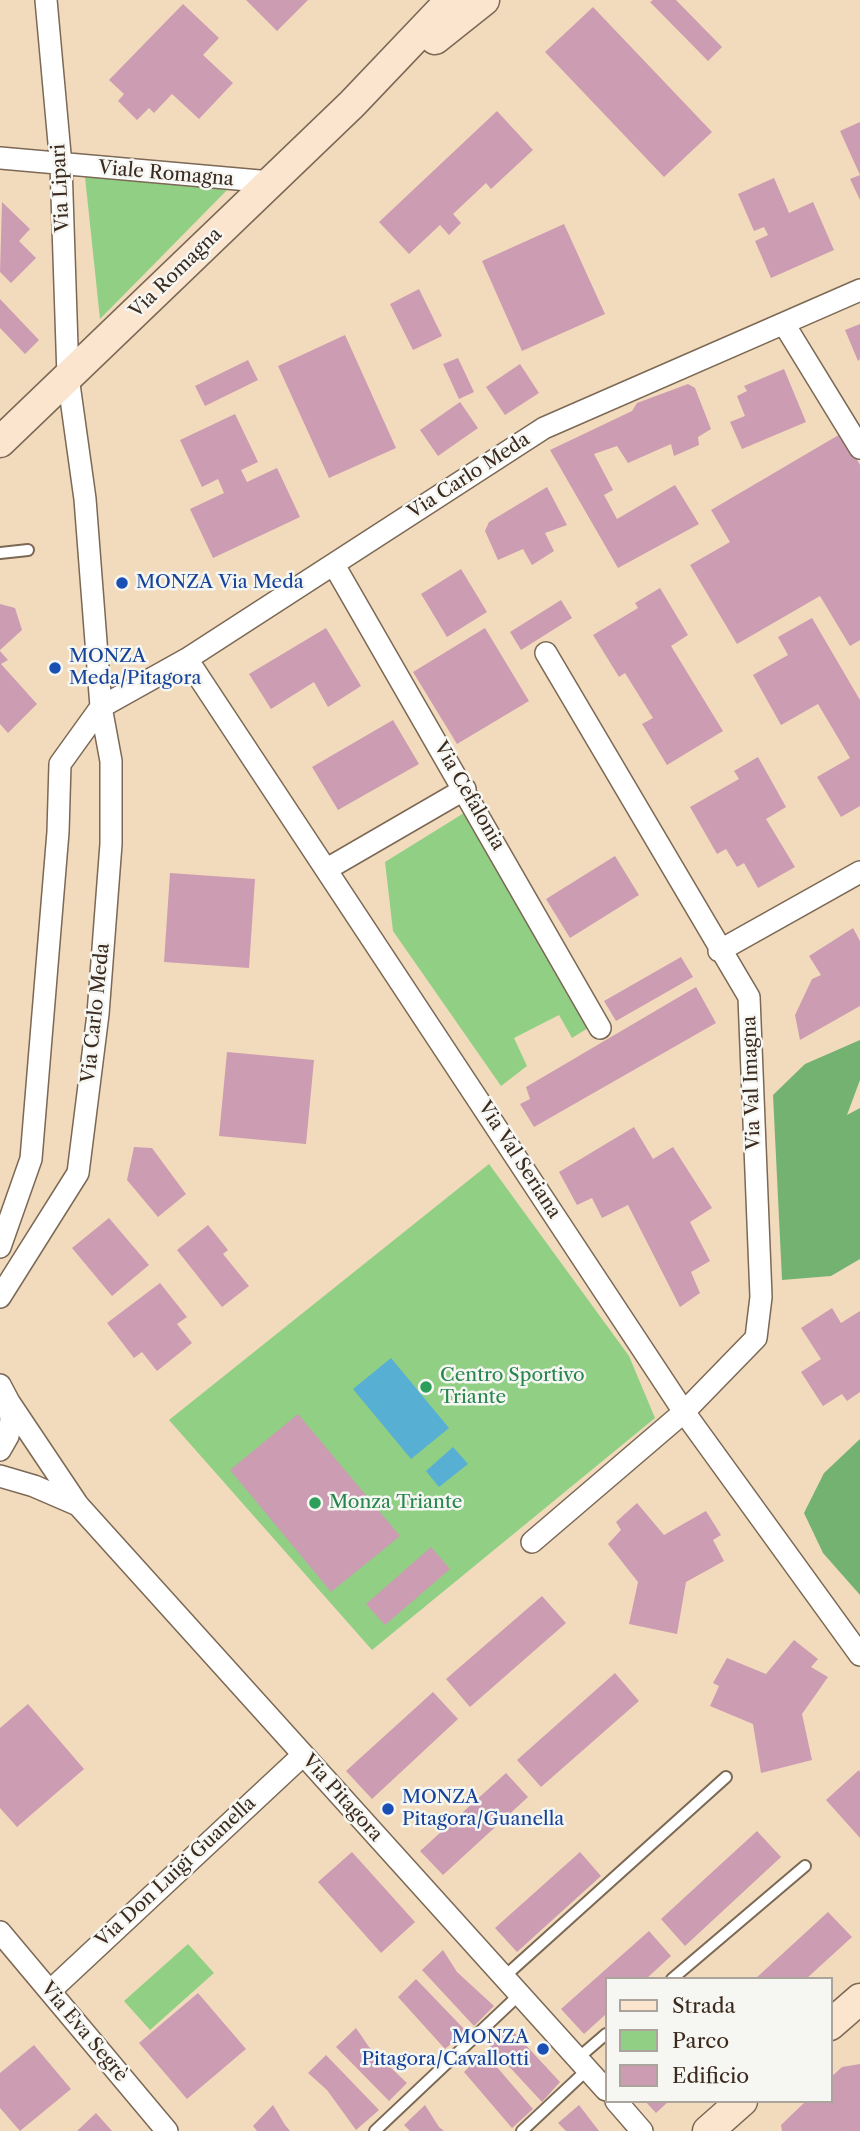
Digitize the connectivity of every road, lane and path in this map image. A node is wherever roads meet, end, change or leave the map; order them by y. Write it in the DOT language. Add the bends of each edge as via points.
graph roads {
  1 [pos="46,0"];
  2 [pos="451,0"];
  3 [pos="484,0"];
  4 [pos="352,104"];
  5 [pos="3,160"];
  6 [pos="61,165"];
  7 [pos="271,182"];
  8 [pos="860,290"];
  9 [pos="784,324"];
  10 [pos="68,377"];
  11 [pos="0,442"];
  12 [pos="860,448"];
  13 [pos="28,550"];
  14 [pos="0,552"];
  15 [pos="334,565"];
  16 [pos="546,653"];
  17 [pos="187,659"];
  18 [pos="101,707"];
  19 [pos="465,789"];
  20 [pos="327,869"];
  21 [pos="860,872"];
  22 [pos="719,951"];
  23 [pos="600,1028"];
  24 [pos="0,1247"];
  25 [pos="0,1297"];
  26 [pos="2,1389"];
  27 [pos="684,1412"];
  28 [pos="0,1450"];
  29 [pos="0,1476"];
  30 [pos="78,1505"];
  31 [pos="532,1542"];
  32 [pos="860,1655"];
  33 [pos="303,1755"];
  34 [pos="726,1777"];
  35 [pos="805,1866"];
  36 [pos="0,1932"];
  37 [pos="504,1977"];
  38 [pos="674,1977"];
  39 [pos="50,1991"];
  40 [pos="520,1994"];
  41 [pos="860,1999"];
  42 [pos="832,2023"];
  43 [pos="604,2037"];
  44 [pos="583,2064"];
  45 [pos="604,2088"];
  46 [pos="618,2103"];
  47 [pos="740,2103"];
  48 [pos="167,2131"];
  49 [pos="374,2131"];
  50 [pos="522,2131"];
  51 [pos="642,2131"];
  52 [pos="708,2131"];
  1 -- 6 [label="street, Via Lipari"];
  2 -- 4 [label="street, Via Romagna"];
  3 -- 4 [label="street, Via Romagna"];
  4 -- 7 [label="street, Via Romagna"];
  5 -- 6 [label="street, Viale Romagna"];
  6 -- 7 [label="street, Viale Romagna"];
  6 -- 10 [label="street, Via Lipari"];
  7 -- 10 [label="street, Via Romagna"];
  8 -- 9 [label="street, Via Carlo Meda"];
  9 -- 12 [label="street"];
  9 -- 15 [label="street, Via Carlo Meda" via="544,428"];
  10 -- 11 [label="street, Via Romagna"];
  10 -- 18 [label="street, Via Carlo Meda" via="85,499"];
  13 -- 14 [label="lane"];
  15 -- 17 [label="street, Via Carlo Meda"];
  15 -- 19 [label="street, Via Cefalonia"];
  16 -- 22 [label="street, Via Val Imagna"];
  17 -- 18 [label="street, Via Carlo Meda"];
  17 -- 20 [label="street, Via Val Seriana"];
  18 -- 24 [label="street, Via Carlo Meda" via="60,764 31,1159"];
  18 -- 25 [label="street, Via Carlo Meda" via="111,761 111,845 98,1014 78,1173"];
  19 -- 20 [label="street"];
  19 -- 23 [label="street, Via Cefalonia"];
  20 -- 27 [label="street, Via Val Seriana"];
  21 -- 22 [label="street"];
  22 -- 27 [label="street, Via Val Imagna" via="749,997 761,1297 756,1338"];
  26 -- 28 [label="street" via="10,1425"];
  26 -- 30 [label="street, Via Pitagora"];
  27 -- 31 [label="street, Via Val Imagna"];
  27 -- 32 [label="street, Via Val Seriana"];
  29 -- 30 [label="street, Via Pitagora"];
  30 -- 33 [label="street, Via Pitagora"];
  33 -- 37 [label="street, Via Pitagora"];
  33 -- 39 [label="street, Via Don Luigi Guanella"];
  34 -- 37 [label="lane"];
  35 -- 38 [label="lane"];
  36 -- 39 [label="street, Via Eva Segrè"];
  37 -- 40 [label="street, Via Pitagora"];
  39 -- 48 [label="street, Via Eva Segrè"];
  40 -- 44 [label="street, Via Pitagora"];
  40 -- 49 [label="lane"];
  41 -- 42 [label="street"];
  43 -- 44 [label="lane"];
  44 -- 45 [label="street, Via Pitagora"];
  44 -- 50 [label="lane"];
  46 -- 51 [label="street"];
  47 -- 52 [label="street"];
}
